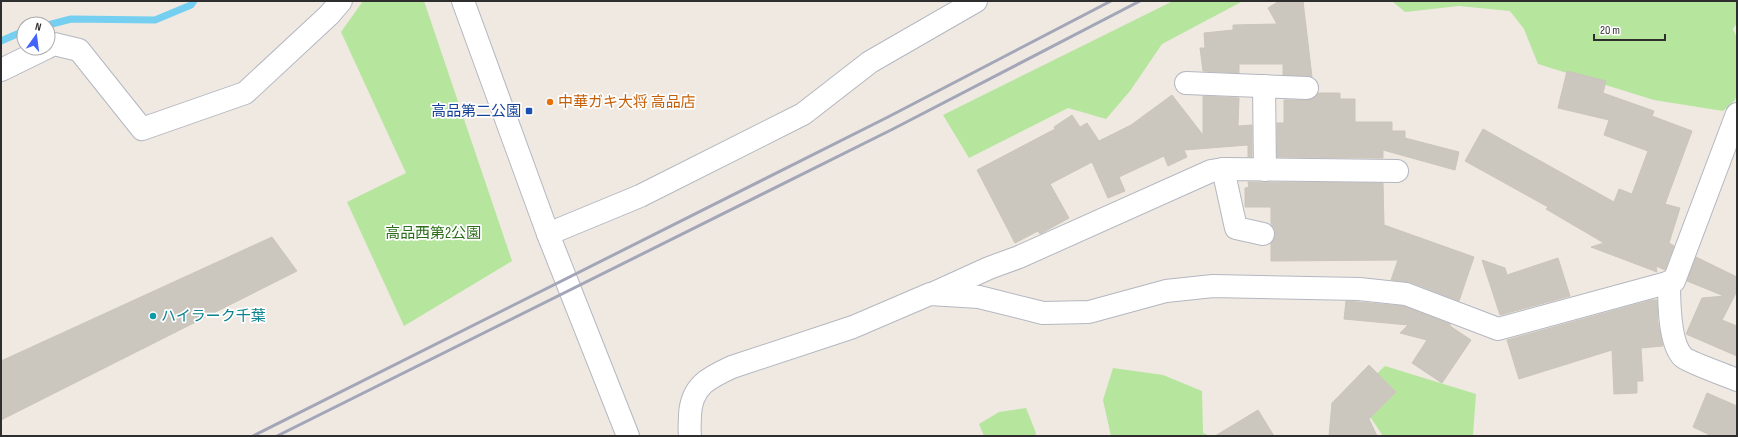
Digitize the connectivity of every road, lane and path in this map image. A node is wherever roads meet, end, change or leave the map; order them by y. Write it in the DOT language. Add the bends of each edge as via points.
graph roads {
  1 [pos="341,1"];
  2 [pos="463,1"];
  3 [pos="976,1"];
  4 [pos="56,44"];
  5 [pos="30,56"];
  6 [pos="1,70"];
  7 [pos="1186,83"];
  8 [pos="1264,86"];
  9 [pos="1307,88"];
  10 [pos="1737,114"];
  11 [pos="1223,169"];
  12 [pos="1264,170"];
  13 [pos="1397,171"];
  14 [pos="548,234"];
  15 [pos="1263,234"];
  16 [pos="1669,282"];
  17 [pos="930,294"];
  18 [pos="1737,380"];
  19 [pos="628,436"];
  20 [pos="690,436"];
  1 -- 4 [label="street" via="245,93 142,129 79,50"];
  2 -- 14 [label="street"];
  3 -- 14 [label="street" via="870,62 803,114 640,196"];
  5 -- 6 [label="street"];
  7 -- 8 [label="street"];
  8 -- 9 [label="street"];
  8 -- 12 [label="street"];
  10 -- 16 [label="street" via="1674,281"];
  11 -- 12 [label="street"];
  11 -- 15 [label="street" via="1236,228"];
  11 -- 17 [label="street" via="1211,171"];
  12 -- 13 [label="street"];
  14 -- 19 [label="street"];
  16 -- 17 [label="street" via="1498,329 1406,294 1359,289 1213,286 1166,291 1089,312 1043,313 979,297"];
  16 -- 18 [label="street" via="1670,315 1677,348 1684,358"];
  17 -- 20 [label="street" via="853,327 714,375 700,386 691,400"];
}
